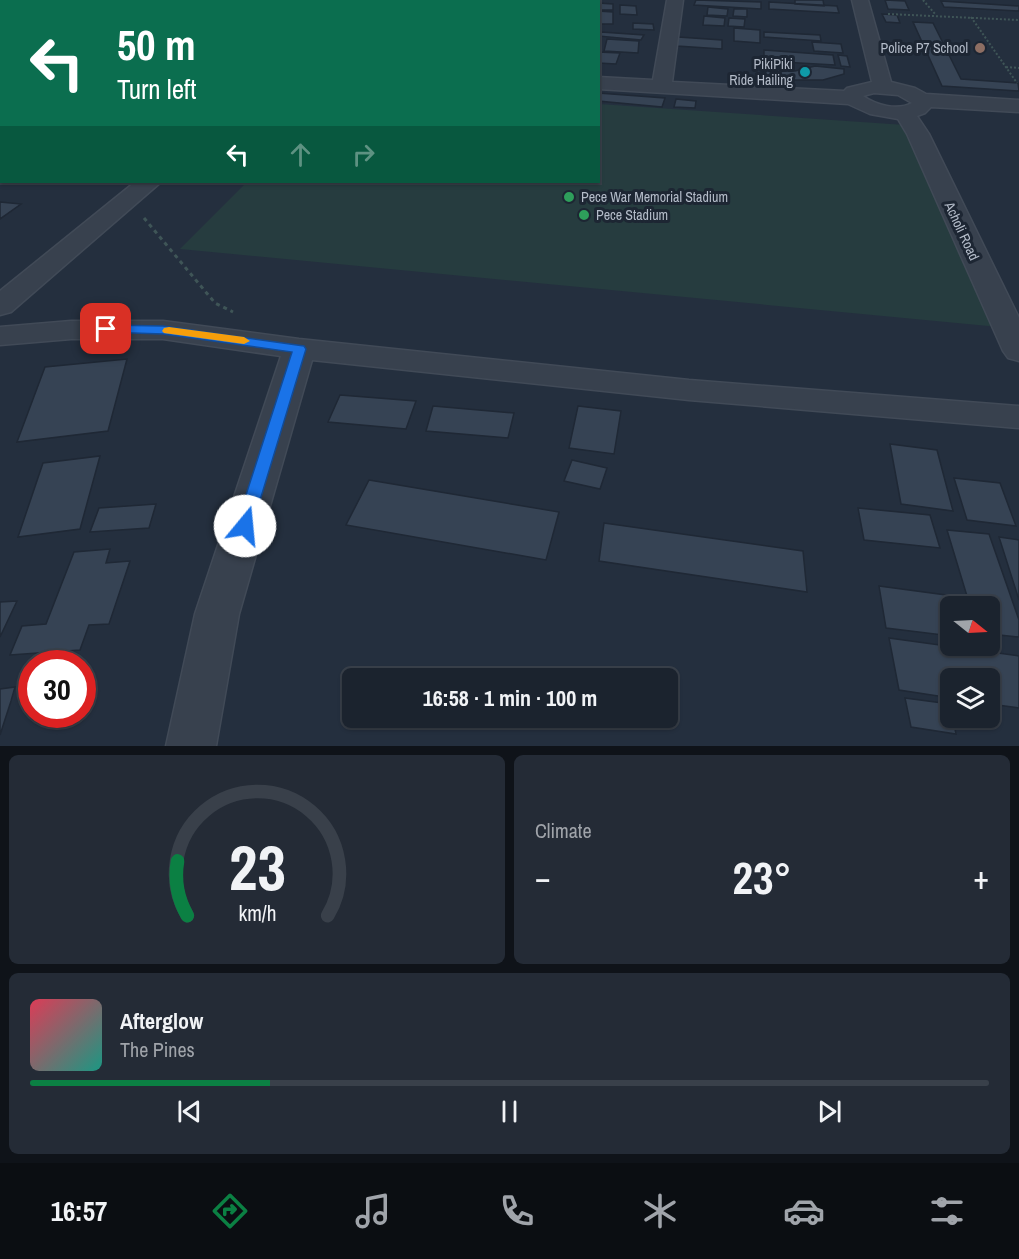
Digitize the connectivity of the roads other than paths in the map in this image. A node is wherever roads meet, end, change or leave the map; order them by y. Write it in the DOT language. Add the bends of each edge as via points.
graph roads {
  1 [pos="675,0"];
  2 [pos="862,7"];
  3 [pos="600,83"];
  4 [pos="662,86"];
  5 [pos="883,88"];
  6 [pos="853,98"];
  7 [pos="913,106"];
  8 [pos="1019,106"];
  9 [pos="149,183"];
  10 [pos="0,306"];
  11 [pos="0,336"];
  12 [pos="299,349"];
  13 [pos="1019,351"];
  14 [pos="1019,417"];
  15 [pos="191,746"];
  1 -- 4 [label="street"];
  2 -- 5 [label="street"];
  3 -- 4 [label="street"];
  4 -- 6 [label="street"];
  5 -- 6 [label="street" via="859,90"];
  5 -- 7 [label="street" via="907,92"];
  6 -- 7 [label="street" via="868,108"];
  7 -- 8 [label="street"];
  7 -- 13 [label="street, Acholi Road" via="918,134"];
  9 -- 10 [label="street"];
  11 -- 12 [label="street" via="71,330 163,330"];
  12 -- 14 [label="street" via="689,390"];
  12 -- 15 [label="street" via="217,614"];
}
